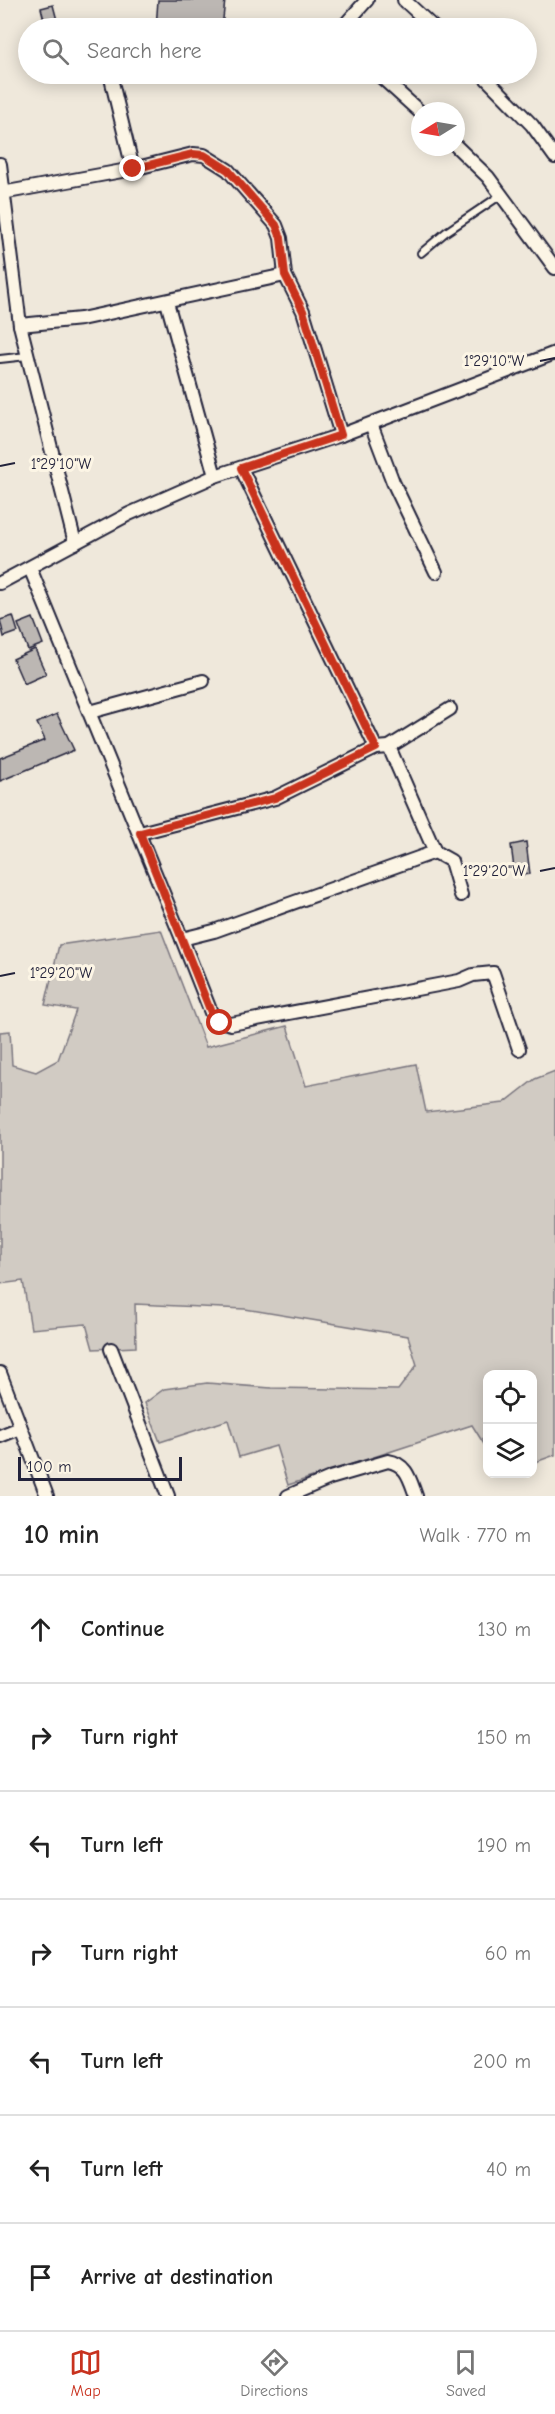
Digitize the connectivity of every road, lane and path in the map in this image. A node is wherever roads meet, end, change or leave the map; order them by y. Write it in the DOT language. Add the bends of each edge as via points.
graph roads {
  1 [pos="367,0"];
  2 [pos="404,0"];
  3 [pos="351,18"];
  4 [pos="423,18"];
  5 [pos="112,84"];
  6 [pos="389,84"];
  7 [pos="492,84"];
  8 [pos="411,104"];
  9 [pos="465,155"];
  10 [pos="555,157"];
  11 [pos="0,164"];
  12 [pos="133,169"];
  13 [pos="2,193"];
  14 [pos="501,195"];
  15 [pos="421,253"];
  16 [pos="6,268"];
  17 [pos="555,268"];
  18 [pos="285,275"];
  19 [pos="167,302"];
  20 [pos="20,325"];
  21 [pos="555,353"];
  22 [pos="28,356"];
  23 [pos="0,359"];
  24 [pos="370,424"];
  25 [pos="341,435"];
  26 [pos="241,468"];
  27 [pos="215,476"];
  28 [pos="75,543"];
  29 [pos="30,567"];
  30 [pos="436,573"];
  31 [pos="0,583"];
  32 [pos="203,681"];
  33 [pos="450,709"];
  34 [pos="90,712"];
  35 [pos="382,748"];
  36 [pos="140,833"];
  37 [pos="435,852"];
  38 [pos="461,895"];
  39 [pos="182,939"];
  40 [pos="519,1049"];
  41 [pos="111,1349"];
  42 [pos="0,1373"];
  43 [pos="20,1428"];
  44 [pos="0,1436"];
  45 [pos="48,1496"];
  46 [pos="168,1496"];
  47 [pos="288,1496"];
  48 [pos="416,1496"];
  1 -- 3 [label="street"];
  2 -- 4 [label="street"];
  5 -- 12 [label="street"];
  6 -- 8 [label="street"];
  7 -- 10 [label="street" via="532,125"];
  9 -- 14 [label="street"];
  11 -- 13 [label="street"];
  12 -- 13 [label="street"];
  12 -- 18 [label="street" via="193,154 215,159 276,225"];
  13 -- 16 [label="street"];
  14 -- 15 [label="lane"];
  14 -- 17 [label="street"];
  16 -- 20 [label="street"];
  18 -- 19 [label="street"];
  18 -- 25 [label="street" via="303,311"];
  19 -- 20 [label="street" via="81,319"];
  19 -- 27 [label="street"];
  20 -- 22 [label="street"];
  21 -- 24 [label="street"];
  22 -- 23 [label="lane"];
  22 -- 28 [label="street"];
  24 -- 25 [label="street"];
  24 -- 30 [label="street"];
  25 -- 26 [label="street"];
  26 -- 27 [label="street"];
  26 -- 35 [label="street"];
  27 -- 28 [label="street"];
  28 -- 29 [label="street"];
  29 -- 31 [label="street"];
  29 -- 34 [label="street"];
  32 -- 34 [label="street"];
  33 -- 35 [label="street"];
  34 -- 36 [label="street"];
  35 -- 36 [label="street" via="275,798"];
  35 -- 37 [label="street"];
  36 -- 39 [label="street"];
  37 -- 38 [label="street" via="451,861"];
  37 -- 39 [label="street"];
  39 -- 40 [label="street" via="214,1020 220,1023 493,973"];
  41 -- 46 [label="street"];
  42 -- 43 [label="street"];
  43 -- 44 [label="street"];
  43 -- 45 [label="street"];
  47 -- 48 [label="street" via="330,1478 388,1461 398,1463 406,1471"];
}
